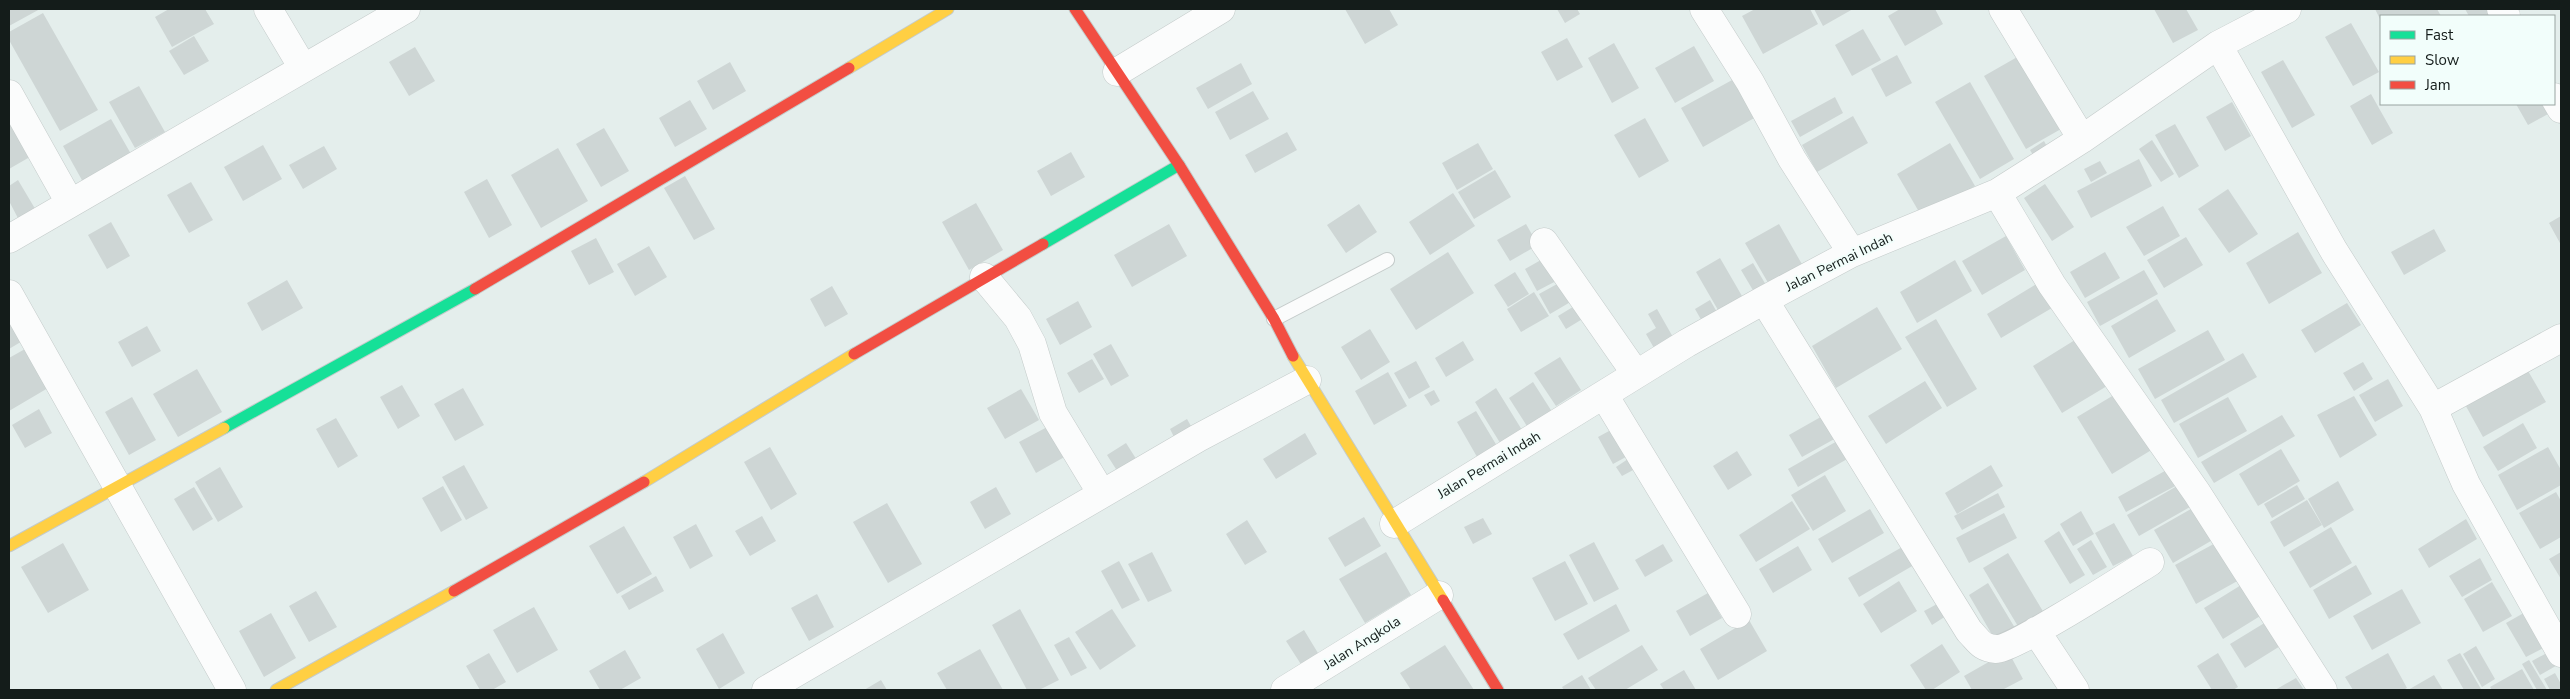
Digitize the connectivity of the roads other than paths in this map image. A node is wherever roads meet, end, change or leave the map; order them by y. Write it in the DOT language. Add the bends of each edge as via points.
graph roads {
  1 [pos="268,9"];
  2 [pos="406,9"];
  3 [pos="948,9"];
  4 [pos="1075,9"];
  5 [pos="1221,9"];
  6 [pos="1704,9"];
  7 [pos="2004,9"];
  8 [pos="2287,9"];
  9 [pos="2218,45"];
  10 [pos="303,68"];
  11 [pos="1117,72"];
  12 [pos="9,94"];
  13 [pos="2082,139"];
  14 [pos="1179,165"];
  15 [pos="1997,193"];
  16 [pos="70,203"];
  17 [pos="9,239"];
  18 [pos="1544,242"];
  19 [pos="1852,253"];
  20 [pos="1387,260"];
  21 [pos="984,277"];
  22 [pos="9,294"];
  23 [pos="1764,300"];
  24 [pos="1274,319"];
  25 [pos="2561,338"];
  26 [pos="1636,374"];
  27 [pos="1307,380"];
  28 [pos="1604,395"];
  29 [pos="2433,408"];
  30 [pos="118,485"];
  31 [pos="1102,494"];
  32 [pos="1394,524"];
  33 [pos="9,546"];
  34 [pos="2150,562"];
  35 [pos="1439,595"];
  36 [pos="1737,614"];
  37 [pos="2036,631"];
  38 [pos="2561,653"];
  39 [pos="232,690"];
  40 [pos="276,690"];
  41 [pos="766,690"];
  42 [pos="1285,690"];
  43 [pos="1498,690"];
  44 [pos="2075,690"];
  45 [pos="2322,690"];
  1 -- 10 [label="street"];
  2 -- 10 [label="street"];
  3 -- 30 [label="street" via="512,269"];
  4 -- 11 [label="street"];
  5 -- 11 [label="street"];
  6 -- 19 [label="street" via="1750,82 1792,159"];
  7 -- 13 [label="street"];
  8 -- 9 [label="street, Jalan Permai Indah"];
  9 -- 13 [label="street, Jalan Permai Indah"];
  9 -- 29 [label="street" via="2334,251"];
  10 -- 16 [label="street"];
  11 -- 14 [label="street"];
  12 -- 16 [label="street"];
  13 -- 15 [label="street, Jalan Permai Indah"];
  14 -- 21 [label="street"];
  14 -- 24 [label="street"];
  15 -- 19 [label="street, Jalan Permai Indah"];
  15 -- 45 [label="street" via="2052,285 2197,493"];
  16 -- 17 [label="street"];
  18 -- 26 [label="street"];
  19 -- 23 [label="street, Jalan Permai Indah"];
  20 -- 24 [label="lane"];
  21 -- 31 [label="street" via="1018,318 1027,335 1053,413"];
  21 -- 40 [label="street" via="612,503"];
  22 -- 30 [label="street"];
  23 -- 26 [label="street, Jalan Permai Indah"];
  23 -- 37 [label="street" via="1981,646 1999,649"];
  24 -- 27 [label="street"];
  25 -- 29 [label="street"];
  26 -- 28 [label="street, Jalan Permai Indah"];
  27 -- 31 [label="street"];
  27 -- 32 [label="street"];
  28 -- 32 [label="street, Jalan Permai Indah"];
  28 -- 36 [label="street"];
  29 -- 38 [label="street" via="2466,484"];
  30 -- 33 [label="street"];
  30 -- 39 [label="street"];
  31 -- 41 [label="street"];
  32 -- 35 [label="street"];
  34 -- 37 [label="street"];
  35 -- 42 [label="street, Jalan Angkola"];
  35 -- 43 [label="street"];
  37 -- 44 [label="street"];
}
